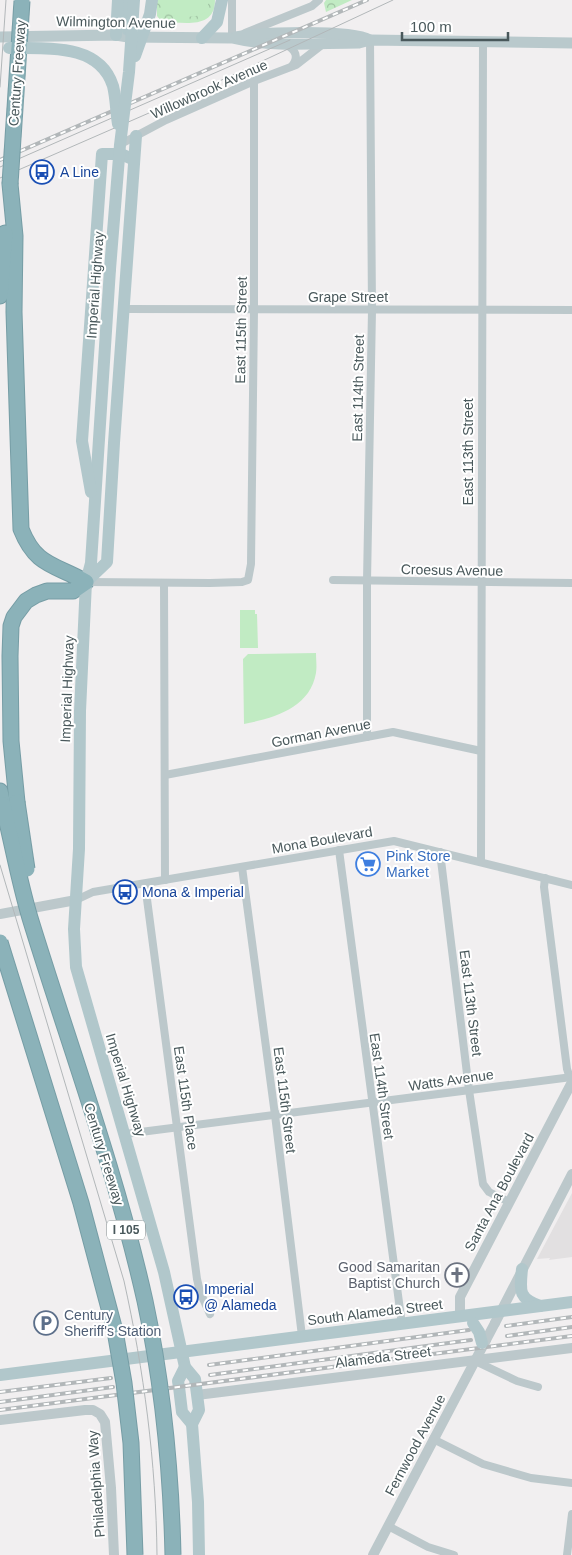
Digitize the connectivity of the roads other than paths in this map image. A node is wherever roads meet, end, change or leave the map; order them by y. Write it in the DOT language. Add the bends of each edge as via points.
graph roads {
  1 [pos="22,0"];
  2 [pos="118,0"];
  3 [pos="126,0"];
  4 [pos="134,0"];
  5 [pos="150,0"];
  6 [pos="222,0"];
  7 [pos="232,0"];
  8 [pos="319,0"];
  9 [pos="289,14"];
  10 [pos="290,33"];
  11 [pos="116,34"];
  12 [pos="0,37"];
  13 [pos="128,38"];
  14 [pos="149,38"];
  15 [pos="202,38"];
  16 [pos="232,38"];
  17 [pos="366,38"];
  18 [pos="483,42"];
  19 [pos="282,43"];
  20 [pos="324,43"];
  21 [pos="572,43"];
  22 [pos="4,47"];
  23 [pos="292,66"];
  24 [pos="129,72"];
  25 [pos="254,81"];
  26 [pos="136,136"];
  27 [pos="120,145"];
  28 [pos="102,154"];
  29 [pos="134,161"];
  30 [pos="10,220"];
  31 [pos="0,296"];
  32 [pos="123,309"];
  33 [pos="254,310"];
  34 [pos="372,310"];
  35 [pos="482,310"];
  36 [pos="572,310"];
  37 [pos="94,514"];
  38 [pos="333,580"];
  39 [pos="367,581"];
  40 [pos="86,582"];
  41 [pos="480,582"];
  42 [pos="164,583"];
  43 [pos="572,583"];
  44 [pos="367,737"];
  45 [pos="481,751"];
  46 [pos="165,775"];
  47 [pos="6,799"];
  48 [pos="339,850"];
  49 [pos="440,852"];
  50 [pos="481,861"];
  51 [pos="242,867"];
  52 [pos="545,878"];
  53 [pos="165,880"];
  54 [pos="145,884"];
  55 [pos="572,885"];
  56 [pos="76,900"];
  57 [pos="0,914"];
  58 [pos="0,942"];
  59 [pos="572,1077"];
  60 [pos="572,1082"];
  61 [pos="469,1090"];
  62 [pos="372,1104"];
  63 [pos="275,1115"];
  64 [pos="178,1128"];
  65 [pos="125,1134"];
  66 [pos="572,1174"];
  67 [pos="509,1202"];
  68 [pos="522,1269"];
  69 [pos="572,1302"];
  70 [pos="540,1306"];
  71 [pos="210,1314"];
  72 [pos="460,1316"];
  73 [pos="498,1317"];
  74 [pos="402,1324"];
  75 [pos="302,1336"];
  76 [pos="483,1343"];
  77 [pos="572,1348"];
  78 [pos="182,1351"];
  79 [pos="475,1361"];
  80 [pos="185,1367"];
  81 [pos="0,1375"];
  82 [pos="538,1387"];
  83 [pos="197,1395"];
  84 [pos="0,1420"];
  85 [pos="192,1424"];
  86 [pos="433,1439"];
  87 [pos="572,1483"];
  88 [pos="572,1514"];
  89 [pos="388,1526"];
  90 [pos="114,1555"];
  91 [pos="135,1555"];
  92 [pos="173,1555"];
  93 [pos="200,1555"];
  94 [pos="373,1555"];
  95 [pos="454,1555"];
  96 [pos="567,1555"];
  1 -- 30 [label="highway, Century Freeway, bridge"];
  2 -- 11 [label="main road"];
  3 -- 13 [label="main road"];
  4 -- 24 [label="main road, Imperial Highway, bridge"];
  5 -- 14 [label="main road"];
  5 -- 24 [label="main road, bridge" via="150,14"];
  6 -- 15 [label="main road" via="217,22"];
  7 -- 16 [label="street"];
  8 -- 9 [label="street"];
  9 -- 10 [label="street" via="285,26"];
  9 -- 16 [label="street"];
  10 -- 16 [label="main road, Wilmington Avenue"];
  10 -- 17 [label="main road, Wilmington Avenue"];
  11 -- 12 [label="main road, Wilmington Avenue"];
  11 -- 13 [label="main road, Wilmington Avenue"];
  13 -- 14 [label="main road, Wilmington Avenue"];
  14 -- 15 [label="main road, Wilmington Avenue"];
  15 -- 16 [label="main road, Wilmington Avenue"];
  16 -- 19 [label="main road, Wilmington Avenue"];
  17 -- 18 [label="main road, Wilmington Avenue"];
  17 -- 20 [label="main road, Wilmington Avenue" via="359,44"];
  17 -- 34 [label="street, East 114th Street"];
  18 -- 21 [label="main road, Wilmington Avenue"];
  18 -- 35 [label="street, East 113th Street"];
  19 -- 20 [label="main road, Wilmington Avenue"];
  19 -- 23 [label="street" via="296,53"];
  20 -- 23 [label="street, Willowbrook Avenue"];
  22 -- 27 [label="main road, bridge" via="66,50 84,55 97,64 113,87"];
  23 -- 25 [label="street, Willowbrook Avenue"];
  24 -- 27 [label="main road, Imperial Highway, bridge"];
  25 -- 26 [label="street, Willowbrook Avenue"];
  25 -- 33 [label="street, East 115th Street"];
  26 -- 28 [label="street, Willowbrook Avenue"];
  26 -- 29 [label="main road"];
  27 -- 37 [label="main road, Imperial Highway, bridge"];
  28 -- 29 [label="main road" via="121,154"];
  28 -- 37 [label="main road" via="82,441"];
  29 -- 32 [label="main road"];
  30 -- 31 [label="highway, Century Freeway"];
  30 -- 40 [label="highway" via="21,528 27,544 37,555 59,570 70,572"];
  32 -- 33 [label="street, Grape Street"];
  32 -- 40 [label="main road" via="107,562"];
  33 -- 34 [label="street, Grape Street"];
  33 -- 42 [label="street, East 115th Street" via="251,564 248,580"];
  34 -- 35 [label="street, Grape Street"];
  34 -- 39 [label="street, East 114th Street"];
  35 -- 36 [label="street, Grape Street"];
  35 -- 41 [label="street, East 113th Street"];
  37 -- 40 [label="main road, Imperial Highway" via="91,563"];
  38 -- 39 [label="street, Croesus Avenue"];
  39 -- 41 [label="street, Croesus Avenue"];
  39 -- 44 [label="street, East 114th Street"];
  40 -- 42 [label="street"];
  40 -- 47 [label="highway, Century Freeway" via="73,591 36,595 26,601 14,618 10,635 11,741"];
  40 -- 56 [label="main road, Imperial Highway"];
  41 -- 43 [label="street, Croesus Avenue"];
  41 -- 45 [label="street, East 113th Street"];
  42 -- 46 [label="street"];
  44 -- 45 [label="street, Gorman Avenue" via="393,732"];
  44 -- 46 [label="street, Gorman Avenue"];
  45 -- 50 [label="street, East 113th Street"];
  46 -- 53 [label="street"];
  47 -- 92 [label="highway, Century Freeway / I 105, bridge" via="28,872 30,916 113,1183 144,1300 166,1436"];
  48 -- 49 [label="street, Mona Boulevard" via="394,841"];
  48 -- 51 [label="street, Mona Boulevard"];
  48 -- 62 [label="street, East 114th Street"];
  49 -- 50 [label="street, Mona Boulevard"];
  49 -- 61 [label="street, East 113th Street"];
  50 -- 52 [label="street, Mona Boulevard"];
  51 -- 53 [label="street, Mona Boulevard"];
  51 -- 63 [label="street, East 115th Street"];
  52 -- 55 [label="street, Mona Boulevard"];
  52 -- 59 [label="street" via="567,1069"];
  53 -- 54 [label="street, Mona Boulevard"];
  54 -- 56 [label="street, Mona Boulevard" via="94,892"];
  54 -- 64 [label="street, East 115th Place"];
  56 -- 57 [label="street"];
  56 -- 65 [label="main road, Imperial Highway" via="76,967"];
  58 -- 91 [label="highway, I 105, bridge" via="80,1203 115,1331 131,1443"];
  59 -- 61 [label="street, Watts Avenue"];
  60 -- 67 [label="street, Santa Ana Boulevard"];
  61 -- 62 [label="street, Watts Avenue"];
  61 -- 67 [label="street, East 113th Street" via="484,1184 489,1192"];
  62 -- 63 [label="street, Watts Avenue"];
  62 -- 74 [label="street, East 114th Street"];
  63 -- 64 [label="street, Watts Avenue"];
  63 -- 75 [label="street, East 115th Street"];
  64 -- 65 [label="street, Watts Avenue"];
  64 -- 71 [label="street, East 115th Place" via="197,1279"];
  65 -- 78 [label="main road, Imperial Highway" via="164,1272"];
  66 -- 68 [label="street"];
  67 -- 72 [label="street, Santa Ana Boulevard" via="460,1297"];
  68 -- 70 [label="main road" via="524,1298"];
  68 -- 73 [label="street"];
  69 -- 70 [label="main road, South Alameda Street"];
  70 -- 73 [label="main road, South Alameda Street"];
  72 -- 73 [label="main road, South Alameda Street"];
  72 -- 74 [label="main road, South Alameda Street"];
  72 -- 76 [label="main road, bridge" via="474,1324"];
  73 -- 76 [label="street, bridge"];
  74 -- 75 [label="main road, South Alameda Street"];
  75 -- 78 [label="main road, South Alameda Street"];
  76 -- 79 [label="street, Fernwood Avenue"];
  77 -- 79 [label="street, Alameda Street"];
  78 -- 80 [label="main road, Imperial Highway"];
  78 -- 81 [label="main road"];
  79 -- 82 [label="street"];
  79 -- 83 [label="street, Alameda Street"];
  79 -- 86 [label="street, Fernwood Avenue"];
  80 -- 83 [label="main road, Imperial Highway" via="195,1379"];
  80 -- 85 [label="main road, Imperial Highway" via="178,1381 182,1412"];
  83 -- 85 [label="main road, Imperial Highway" via="199,1410"];
  84 -- 90 [label="street, Philadelphia Way" via="85,1410 100,1414 105,1422 109,1455"];
  85 -- 93 [label="main road, Imperial Highway"];
  86 -- 87 [label="street" via="483,1464 531,1478"];
  86 -- 89 [label="street, Fernwood Avenue"];
  88 -- 96 [label="street"];
  89 -- 94 [label="street, Fernwood Avenue"];
  89 -- 95 [label="street" via="428,1548"];
}
